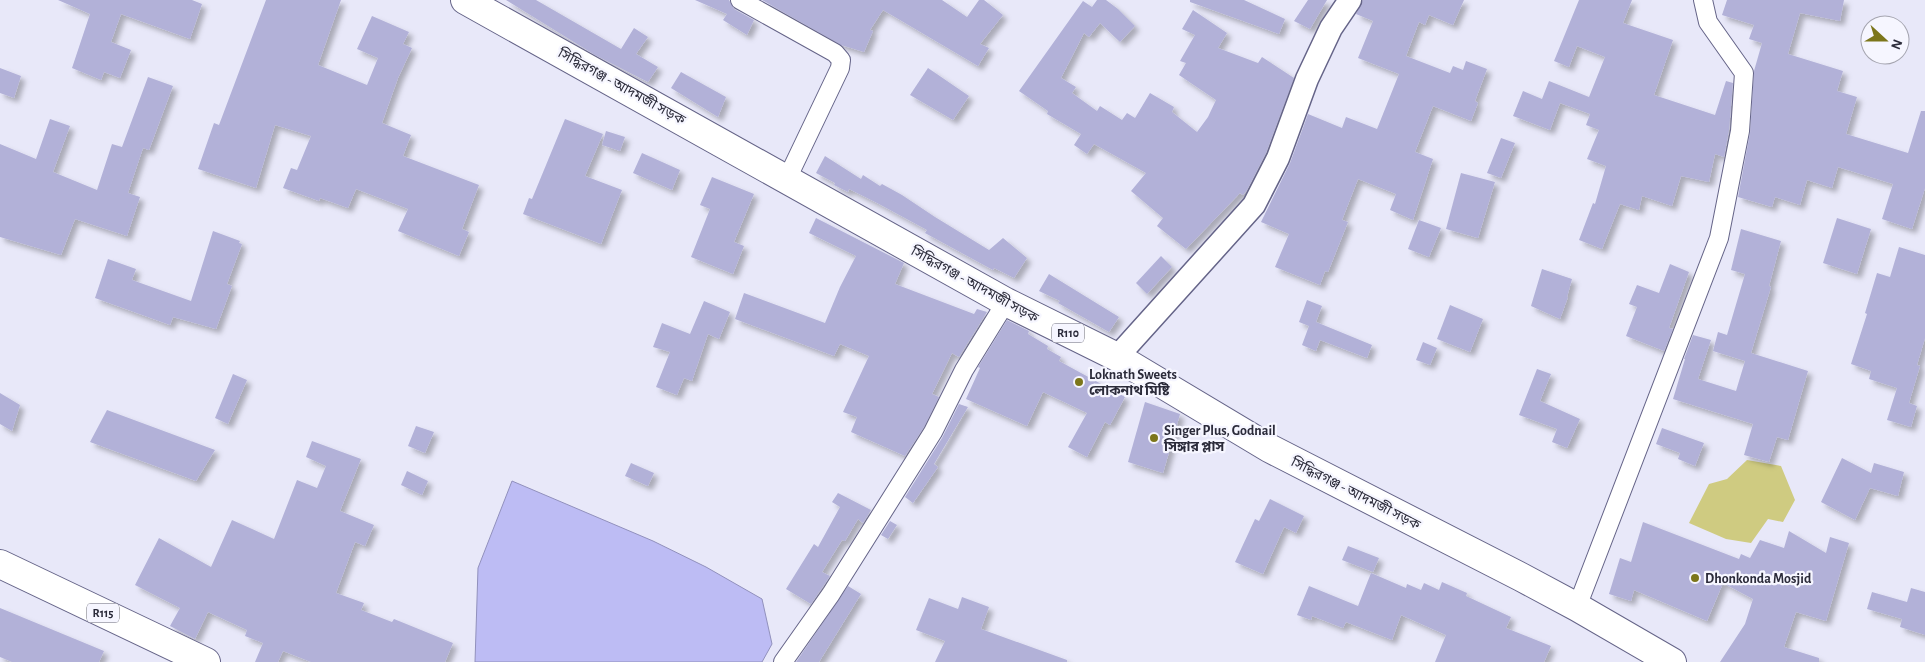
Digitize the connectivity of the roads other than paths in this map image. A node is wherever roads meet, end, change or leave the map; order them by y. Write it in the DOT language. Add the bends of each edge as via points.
graph roads {
  1 [pos="465,0"];
  2 [pos="740,0"];
  3 [pos="1350,0"];
  4 [pos="1703,0"];
  5 [pos="787,179"];
  6 [pos="1006,302"];
  7 [pos="1116,357"];
  8 [pos="0,564"];
  9 [pos="1577,607"];
  10 [pos="206,662"];
  11 [pos="784,662"];
  12 [pos="1672,662"];
  1 -- 5 [label="main road, সিদ্ধিরগঞ্জ - আদমজী সড়ক / R110"];
  2 -- 5 [label="street" via="836,53 841,60"];
  3 -- 7 [label="street" via="1331,28 1307,79 1278,158 1254,205"];
  4 -- 9 [label="street" via="1708,22 1744,73 1740,131 1719,238"];
  5 -- 6 [label="main road, সিদ্ধিরগঞ্জ - আদমজী সড়ক / R110"];
  6 -- 7 [label="main road, সিদ্ধিরগঞ্জ - আদমজী সড়ক / R110"];
  6 -- 11 [label="street" via="969,362 933,432"];
  7 -- 9 [label="main road, সিদ্ধিরগঞ্জ - আদমজী সড়ক / R110" via="1269,448"];
  8 -- 10 [label="main road, R115"];
  9 -- 12 [label="main road, সিদ্ধিরগঞ্জ - আদমজী সড়ক / R110"];
}
